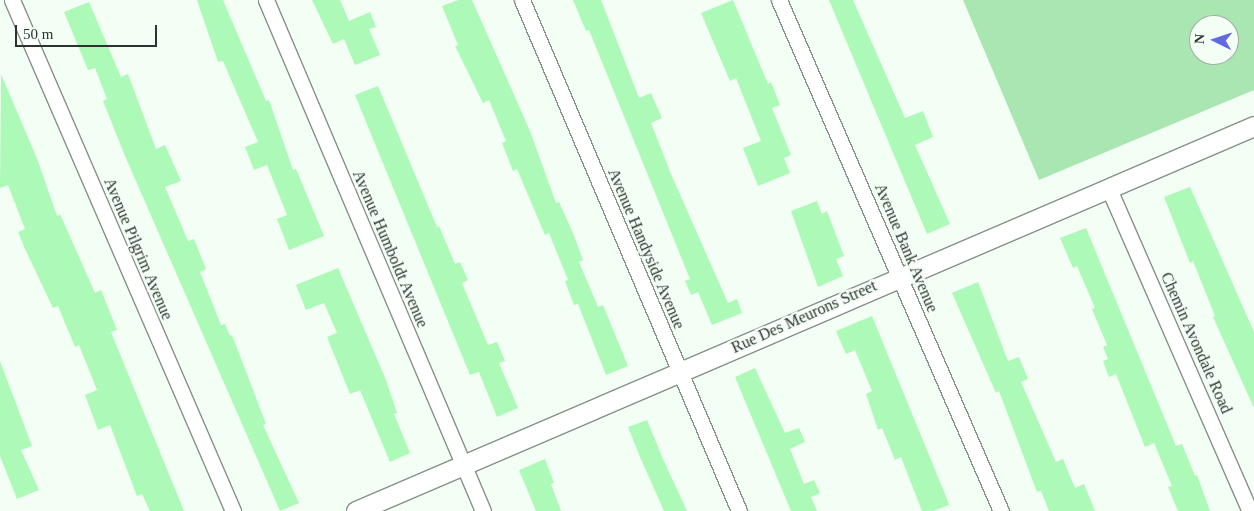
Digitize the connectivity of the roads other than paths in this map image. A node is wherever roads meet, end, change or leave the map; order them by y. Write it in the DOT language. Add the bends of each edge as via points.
graph roads {
  1 [pos="12,0"];
  2 [pos="266,0"];
  3 [pos="522,0"];
  4 [pos="779,0"];
  5 [pos="1254,126"];
  6 [pos="1110,189"];
  7 [pos="899,276"];
  8 [pos="679,372"];
  9 [pos="462,464"];
  10 [pos="233,511"];
  11 [pos="356,511"];
  12 [pos="483,511"];
  13 [pos="739,511"];
  14 [pos="1001,511"];
  15 [pos="1250,511"];
  1 -- 10 [label="street, Avenue Pilgrim Avenue"];
  2 -- 9 [label="street, Avenue Humboldt Avenue"];
  3 -- 8 [label="street, Avenue Handyside Avenue"];
  4 -- 7 [label="street, Avenue Bank Avenue"];
  5 -- 6 [label="street, Rue Des Meurons Street"];
  6 -- 7 [label="street, Rue Des Meurons Street"];
  6 -- 15 [label="street, Chemin Avondale Road"];
  7 -- 8 [label="street, Rue Des Meurons Street"];
  7 -- 14 [label="street, Avenue Bank Avenue"];
  8 -- 9 [label="street, Rue Des Meurons Street"];
  8 -- 13 [label="street, Avenue Handyside Avenue"];
  9 -- 11 [label="street, Rue Des Meurons Street"];
  9 -- 12 [label="street, Avenue Humboldt Avenue"];
}
